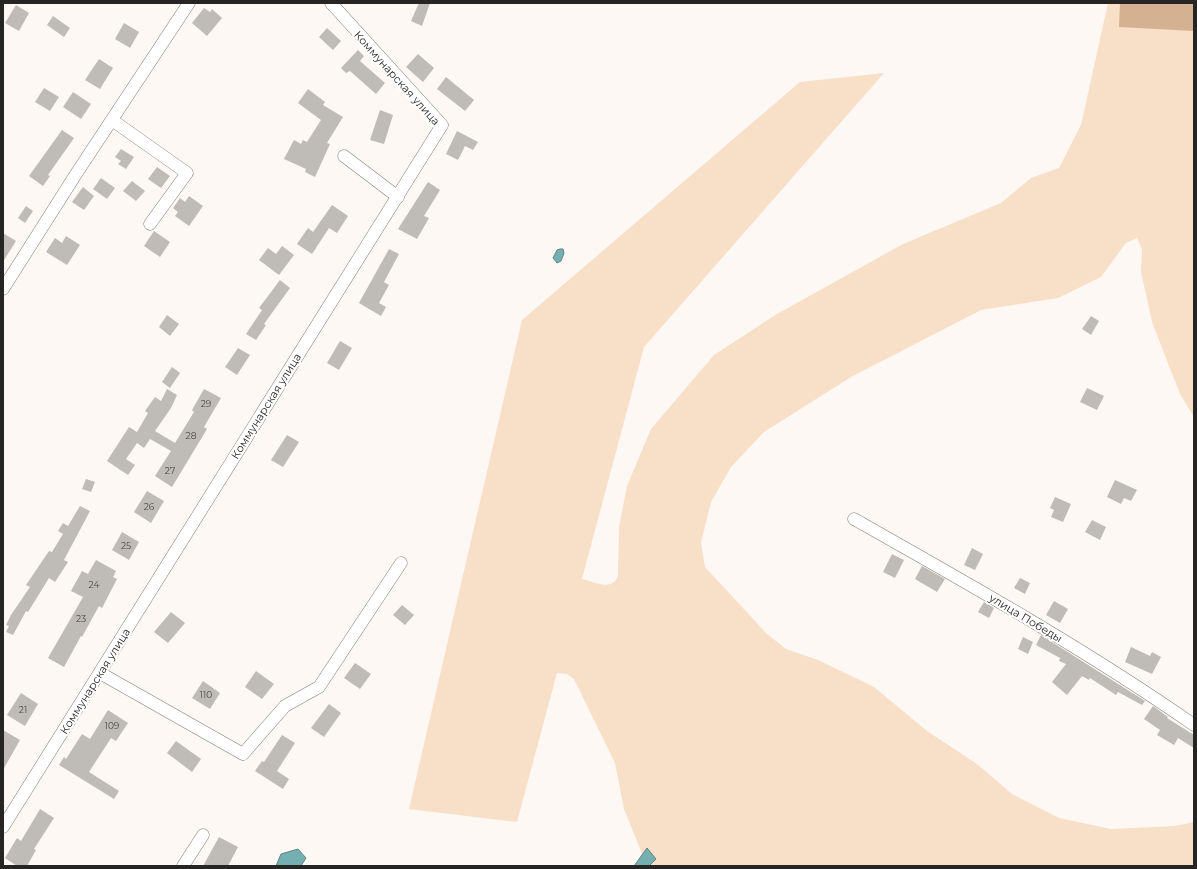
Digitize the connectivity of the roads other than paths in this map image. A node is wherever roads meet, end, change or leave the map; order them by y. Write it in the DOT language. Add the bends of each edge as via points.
graph roads {
  1 [pos="188,3"];
  2 [pos="331,3"];
  3 [pos="112,120"];
  4 [pos="344,156"];
  5 [pos="398,197"];
  6 [pos="150,224"];
  7 [pos="3,289"];
  8 [pos="854,519"];
  9 [pos="401,563"];
  10 [pos="100,673"];
  11 [pos="1194,725"];
  12 [pos="3,827"];
  13 [pos="203,835"];
  14 [pos="183,866"];
  1 -- 3 [label="street"];
  2 -- 5 [label="street, Коммунарская улица" via="442,125"];
  3 -- 6 [label="street" via="187,173"];
  3 -- 7 [label="street"];
  4 -- 5 [label="street"];
  5 -- 10 [label="street, Коммунарская улица"];
  8 -- 11 [label="street, улица Победы" via="1032,620"];
  9 -- 10 [label="street" via="319,687 284,706 243,754"];
  10 -- 12 [label="street, Коммунарская улица"];
  13 -- 14 [label="street"];
}
